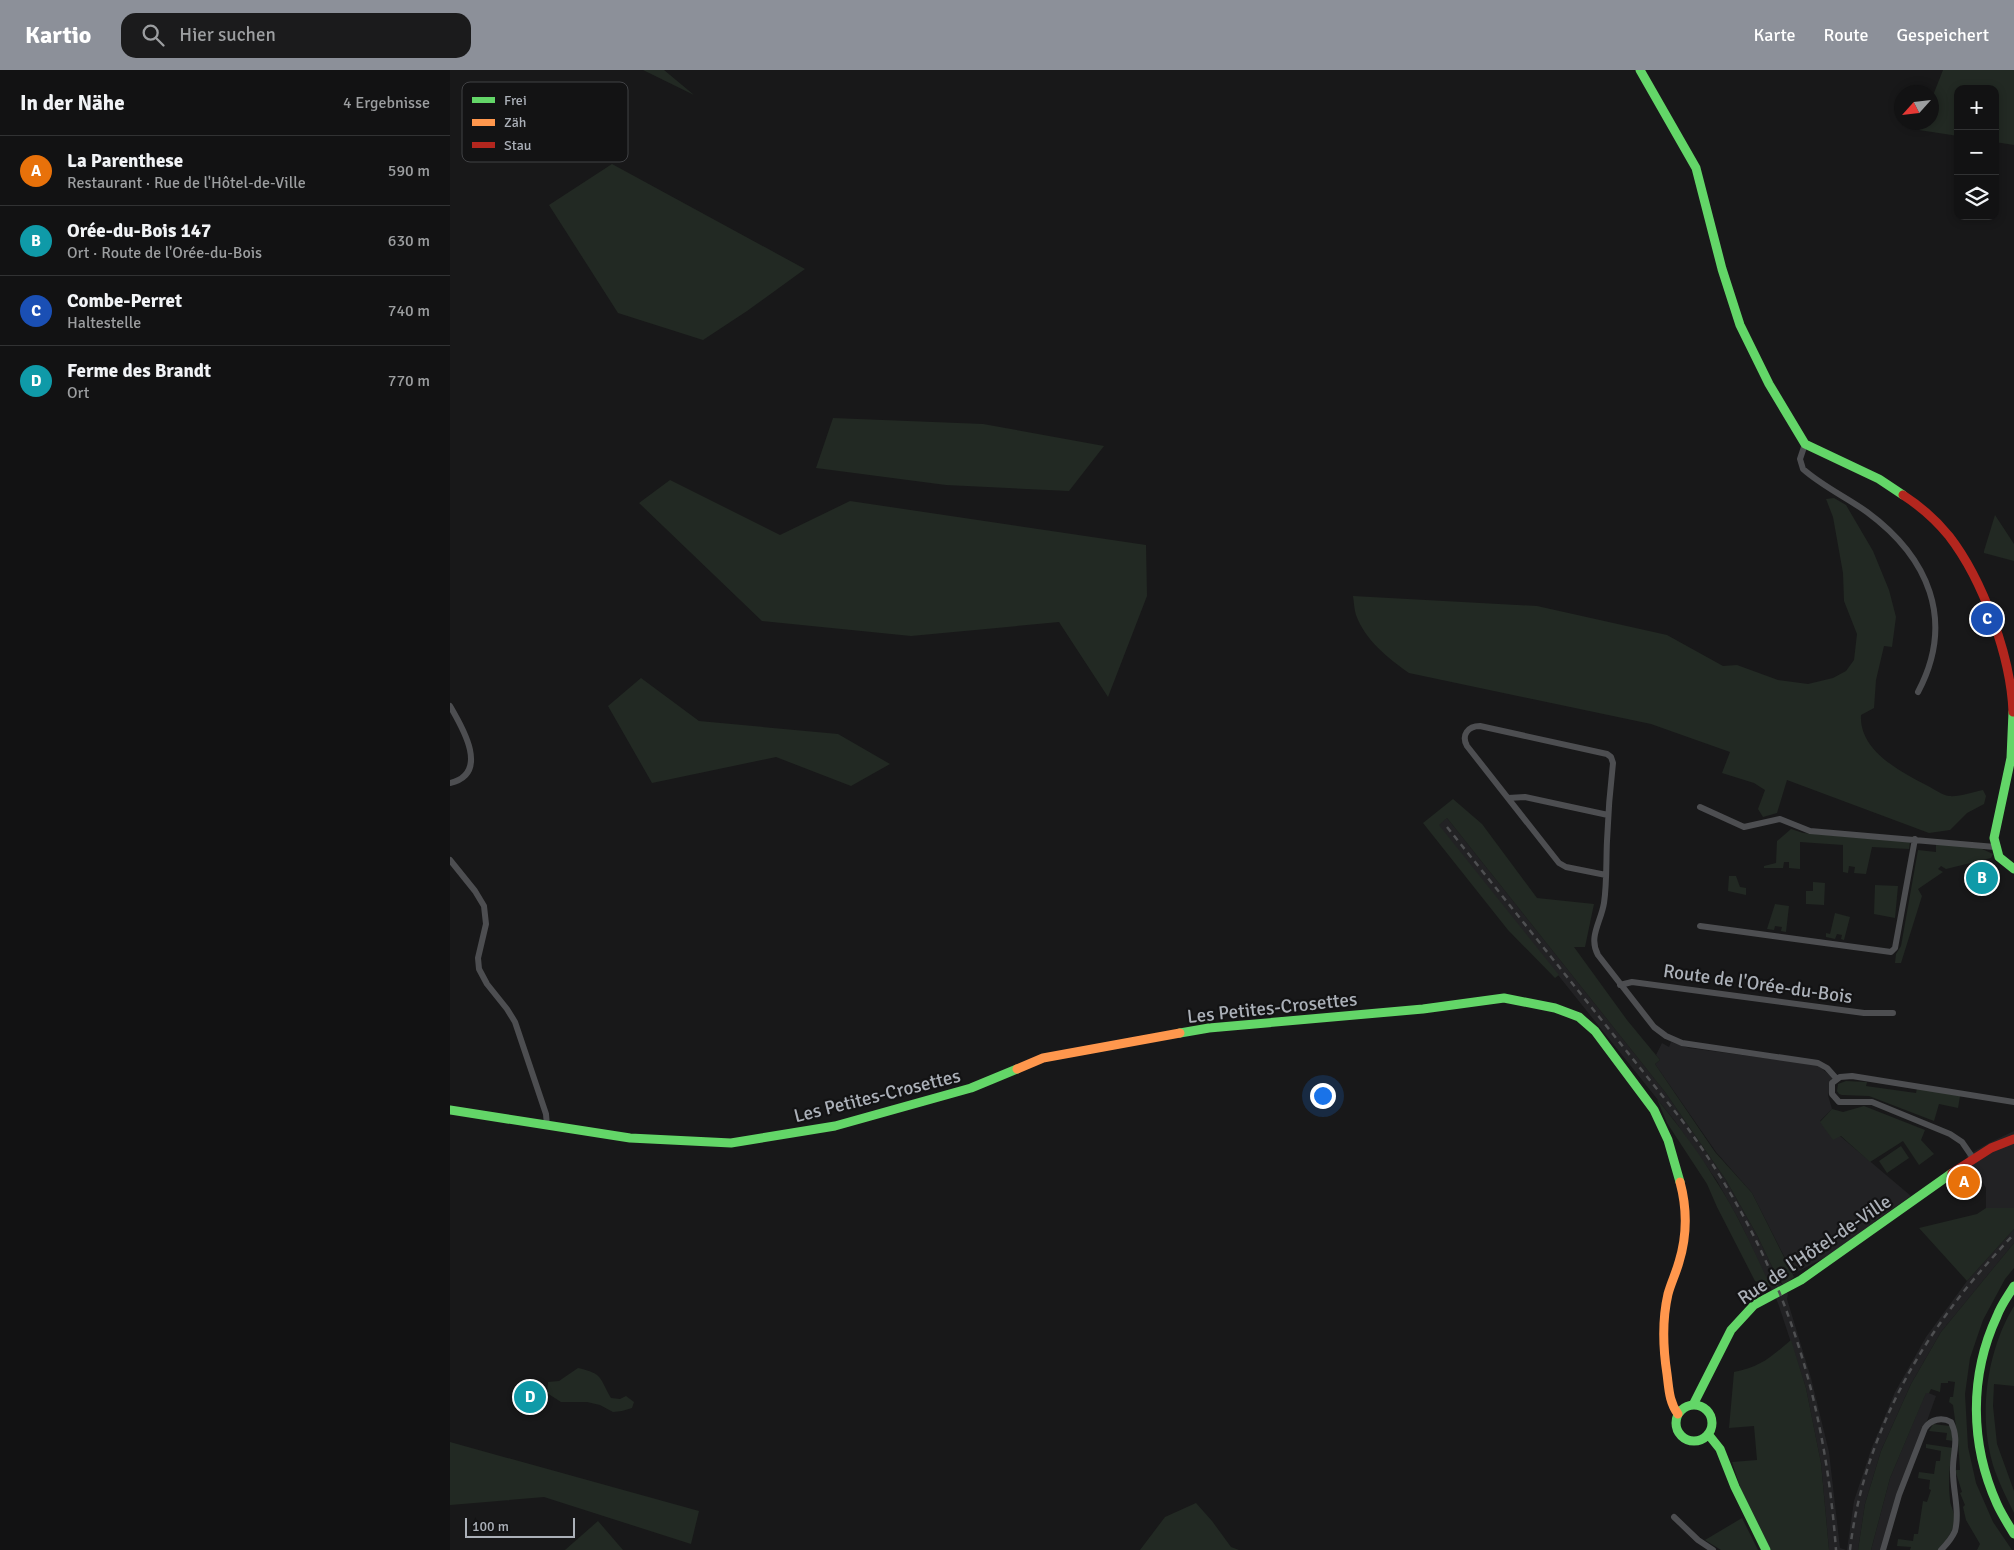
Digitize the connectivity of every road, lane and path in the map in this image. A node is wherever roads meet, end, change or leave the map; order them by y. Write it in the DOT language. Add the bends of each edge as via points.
graph roads {
  1 [pos="1640,70"];
  2 [pos="1805,444"];
  3 [pos="1918,692"];
  4 [pos="450,706"];
  5 [pos="450,783"];
  6 [pos="1508,798"];
  7 [pos="1700,807"];
  8 [pos="1608,815"];
  9 [pos="1915,840"];
  10 [pos="1995,847"];
  11 [pos="450,860"];
  12 [pos="2014,869"];
  13 [pos="1606,875"];
  14 [pos="1700,926"];
  15 [pos="1620,984"];
  16 [pos="1893,1013"];
  17 [pos="1836,1078"];
  18 [pos="2014,1102"];
  19 [pos="450,1110"];
  20 [pos="547,1126"];
  21 [pos="2014,1139"];
  22 [pos="1973,1158"];
  23 [pos="2014,1286"];
  24 [pos="1693,1405"];
  25 [pos="1678,1414"];
  26 [pos="1708,1434"];
  27 [pos="1674,1517"];
  28 [pos="2014,1534"];
  29 [pos="1713,1550"];
  30 [pos="1766,1550"];
  31 [pos="1883,1550"];
  32 [pos="1941,1550"];
  1 -- 2 [label="street" via="1696,168 1740,325 1769,384"];
  2 -- 3 [label="street" via="1800,459 1803,468 1885,527 1916,561 1924,577 1933,603 1934,645"];
  2 -- 10 [label="street" via="1879,479 1929,514 1949,536 1973,574 1999,637 2012,691 2011,758"];
  4 -- 5 [label="street" via="463,732 471,760 467,775"];
  6 -- 8 [label="street" via="1525,797"];
  6 -- 8 [label="street" via="1465,744 1465,735 1472,727 1480,726 1609,755 1613,764"];
  6 -- 13 [label="street" via="1562,865"];
  7 -- 9 [label="street" via="1744,827 1780,819 1810,831"];
  8 -- 13 [label="street"];
  9 -- 10 [label="street"];
  9 -- 14 [label="street" via="1895,948 1891,952"];
  10 -- 12 [label="street" via="2000,857"];
  11 -- 20 [label="street" via="484,906 486,924 478,958 479,969 517,1028 546,1114"];
  13 -- 15 [label="street" via="1604,904 1594,947"];
  15 -- 16 [label="street, Route de l'Orée-du-Bois" via="1632,982 1864,1013"];
  15 -- 17 [label="street" via="1649,1022 1676,1041 1818,1063"];
  17 -- 18 [label="street" via="1877,1079"];
  17 -- 22 [label="street" via="1831,1088 1836,1101 1844,1104 1872,1102 1950,1134 1962,1142"];
  19 -- 20 [label="street, Les Petites-Crosettes"];
  20 -- 25 [label="street, Les Petites-Crosettes" via="630,1138 731,1144 835,1126 962,1090 1043,1058 1209,1028 1504,998 1555,1008 1579,1017 1595,1031 1654,1110 1668,1140 1683,1194 1686,1226 1664,1322 1664,1355 1670,1398"];
  21 -- 22 [label="street, Rue de l'Hôtel-de-Ville"];
  22 -- 24 [label="street, Rue de l'Hôtel-de-Ville" via="1801,1280 1754,1305 1731,1330"];
  23 -- 28 [label="street" via="1985,1346 1978,1380 1976,1416 1984,1470 1996,1502"];
  24 -- 25 [label="street"];
  24 -- 26 [label="street" via="1709,1413 1712,1422"];
  25 -- 26 [label="street" via="1676,1426 1684,1438 1699,1440"];
  26 -- 30 [label="street" via="1720,1450"];
  27 -- 29 [label="street"];
  31 -- 32 [label="street" via="1899,1495 1925,1428 1932,1420 1943,1419 1951,1422 1955,1434 1952,1470 1956,1523 1951,1538"];
}
